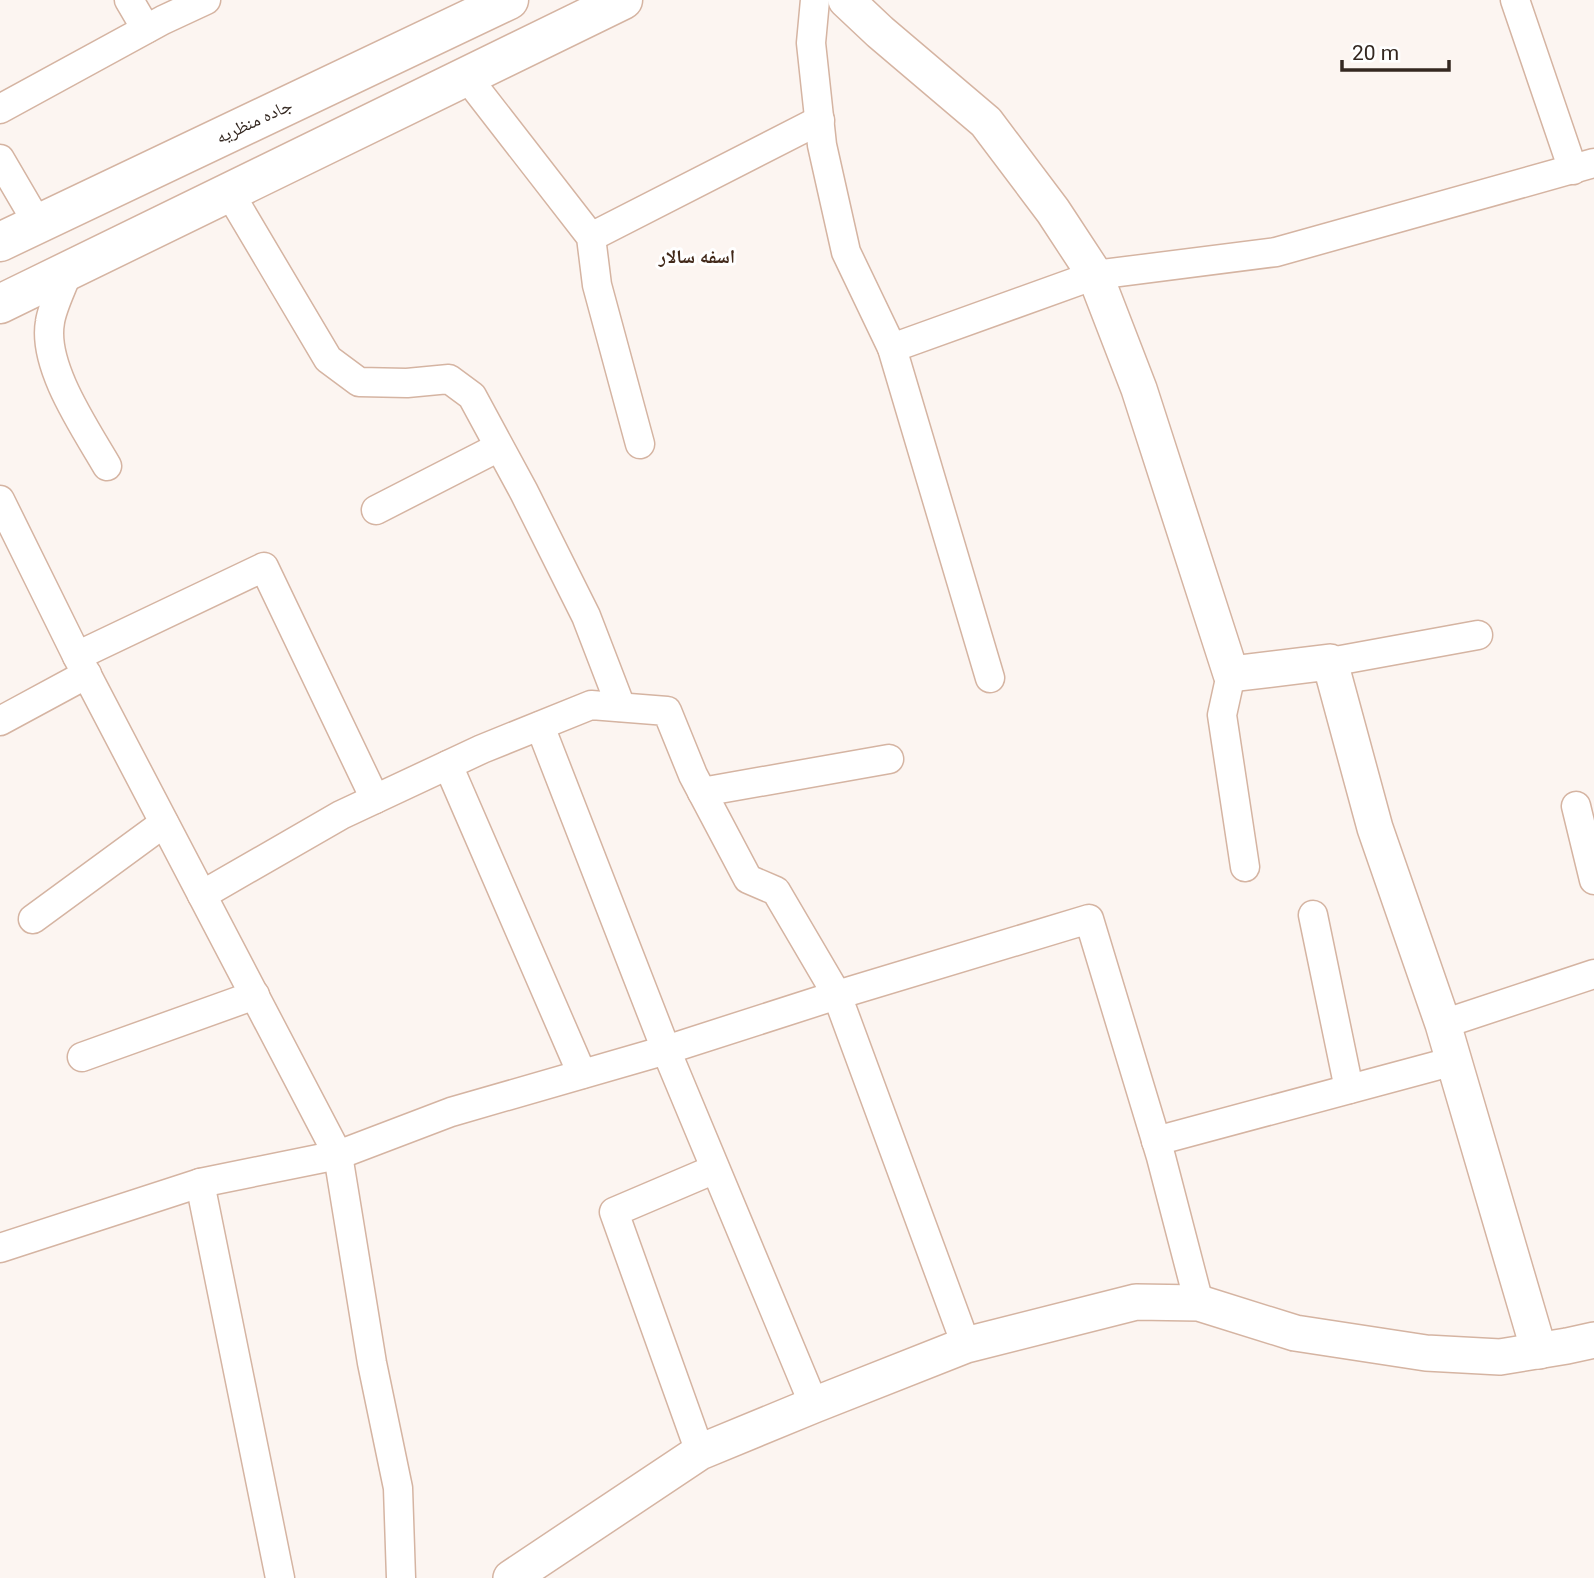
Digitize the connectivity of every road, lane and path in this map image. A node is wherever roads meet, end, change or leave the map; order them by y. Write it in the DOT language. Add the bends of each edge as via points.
graph roads {
  1 [pos="129,0"];
  2 [pos="206,0"];
  3 [pos="509,0"];
  4 [pos="623,0"];
  5 [pos="816,0"];
  6 [pos="845,0"];
  7 [pos="1515,0"];
  8 [pos="146,29"];
  9 [pos="466,76"];
  10 [pos="0,109"];
  11 [pos="820,121"];
  12 [pos="0,159"];
  13 [pos="1584,167"];
  14 [pos="229,192"];
  15 [pos="38,224"];
  16 [pos="591,237"];
  17 [pos="0,242"];
  18 [pos="68,271"];
  19 [pos="1095,275"];
  20 [pos="0,304"];
  21 [pos="892,348"];
  22 [pos="640,444"];
  23 [pos="499,447"];
  24 [pos="107,466"];
  25 [pos="0,500"];
  26 [pos="376,510"];
  27 [pos="1478,635"];
  28 [pos="1330,662"];
  29 [pos="82,665"];
  30 [pos="1231,674"];
  31 [pos="989,678"];
  32 [pos="621,707"];
  33 [pos="0,721"];
  34 [pos="540,726"];
  35 [pos="889,759"];
  36 [pos="448,765"];
  37 [pos="702,792"];
  38 [pos="375,799"];
  39 [pos="1577,806"];
  40 [pos="164,823"];
  41 [pos="1245,867"];
  42 [pos="1593,874"];
  43 [pos="202,895"];
  44 [pos="1313,915"];
  45 [pos="33,919"];
  46 [pos="1594,974"];
  47 [pos="837,995"];
  48 [pos="255,996"];
  49 [pos="1443,1024"];
  50 [pos="666,1050"];
  51 [pos="82,1057"];
  52 [pos="1454,1061"];
  53 [pos="582,1074"];
  54 [pos="1349,1089"];
  55 [pos="1156,1141"];
  56 [pos="338,1154"];
  57 [pos="715,1169"];
  58 [pos="200,1183"];
  59 [pos="0,1248"];
  60 [pos="1199,1303"];
  61 [pos="1594,1340"];
  62 [pos="966,1345"];
  63 [pos="1539,1351"];
  64 [pos="814,1405"];
  65 [pos="700,1452"];
  66 [pos="280,1578"];
  67 [pos="401,1578"];
  68 [pos="511,1578"];
  1 -- 8 [label="street"];
  2 -- 8 [label="street"];
  3 -- 15 [label="main road, جاده منظریه"];
  4 -- 9 [label="main road"];
  5 -- 11 [label="street" via="811,43"];
  6 -- 19 [label="street" via="986,122"];
  7 -- 13 [label="street"];
  8 -- 10 [label="street"];
  9 -- 14 [label="main road"];
  9 -- 16 [label="street"];
  11 -- 16 [label="street"];
  11 -- 21 [label="street" via="846,252"];
  12 -- 15 [label="street"];
  13 -- 19 [label="street" via="1276,252"];
  14 -- 18 [label="main road"];
  14 -- 23 [label="street" via="328,359 359,382 449,379 472,396"];
  15 -- 17 [label="main road, جاده منظریه"];
  16 -- 22 [label="street" via="597,285"];
  18 -- 20 [label="main road"];
  18 -- 24 [label="street" via="50,322 49,352 64,390"];
  19 -- 21 [label="street"];
  19 -- 30 [label="street" via="1139,389"];
  21 -- 31 [label="street"];
  23 -- 26 [label="street"];
  23 -- 32 [label="street" via="586,616"];
  25 -- 29 [label="street"];
  27 -- 28 [label="street"];
  28 -- 30 [label="street"];
  28 -- 49 [label="street" via="1375,828"];
  29 -- 33 [label="street"];
  29 -- 38 [label="street" via="264,567"];
  29 -- 40 [label="street"];
  30 -- 41 [label="street" via="1222,715"];
  32 -- 34 [label="street" via="590,705"];
  32 -- 37 [label="street" via="667,711"];
  34 -- 36 [label="street"];
  34 -- 50 [label="street"];
  35 -- 37 [label="street"];
  36 -- 38 [label="street"];
  36 -- 53 [label="street"];
  37 -- 47 [label="street" via="748,878 776,891"];
  38 -- 43 [label="street"];
  39 -- 42 [label="street"];
  40 -- 43 [label="street"];
  40 -- 45 [label="street"];
  43 -- 48 [label="street"];
  44 -- 54 [label="street"];
  46 -- 49 [label="street"];
  47 -- 50 [label="street"];
  47 -- 55 [label="street" via="1089,919"];
  47 -- 62 [label="street"];
  48 -- 51 [label="street"];
  48 -- 56 [label="street"];
  49 -- 52 [label="street"];
  50 -- 53 [label="street"];
  50 -- 57 [label="street"];
  52 -- 54 [label="street"];
  52 -- 63 [label="street"];
  53 -- 56 [label="street" via="451,1112"];
  54 -- 55 [label="street"];
  55 -- 60 [label="street"];
  56 -- 58 [label="street"];
  56 -- 67 [label="street" via="398,1488"];
  57 -- 64 [label="street"];
  57 -- 65 [label="street" via="614,1212"];
  58 -- 59 [label="street"];
  58 -- 66 [label="street"];
  60 -- 62 [label="street" via="1136,1302"];
  60 -- 63 [label="street" via="1295,1333 1426,1353 1500,1357"];
  61 -- 63 [label="street"];
  62 -- 64 [label="street"];
  64 -- 65 [label="street"];
  65 -- 68 [label="street"];
}
